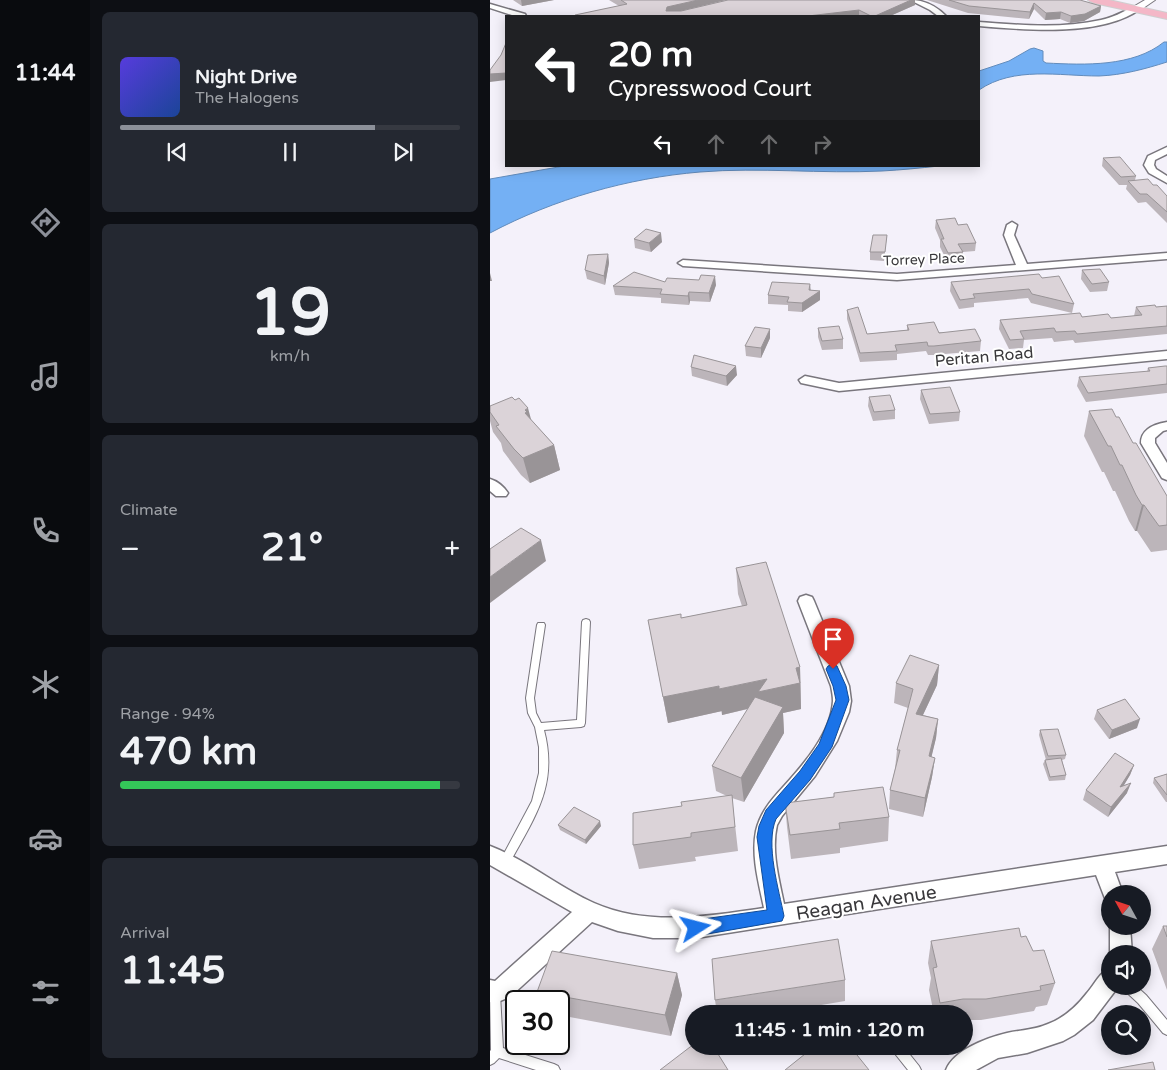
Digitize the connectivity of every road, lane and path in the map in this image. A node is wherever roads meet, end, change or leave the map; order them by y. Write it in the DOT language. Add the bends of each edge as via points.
graph roads {
  1 [pos="500,0"];
  2 [pos="914,0"];
  3 [pos="1094,0"];
  4 [pos="490,2"];
  5 [pos="1141,3"];
  6 [pos="490,6"];
  7 [pos="1167,8"];
  8 [pos="519,15"];
  9 [pos="941,15"];
  10 [pos="1167,16"];
  11 [pos="980,24"];
  12 [pos="1167,150"];
  13 [pos="1167,180"];
  14 [pos="1012,226"];
  15 [pos="1167,256"];
  16 [pos="682,263"];
  17 [pos="1023,268"];
  18 [pos="1167,355"];
  19 [pos="805,380"];
  20 [pos="1167,426"];
  21 [pos="1167,475"];
  22 [pos="806,601"];
  23 [pos="586,622"];
  24 [pos="540,625"];
  25 [pos="539,727"];
  26 [pos="1167,855"];
  27 [pos="497,859"];
  28 [pos="1103,865"];
  29 [pos="1110,885"];
  30 [pos="589,910"];
  31 [pos="776,916"];
  32 [pos="492,991"];
  33 [pos="1101,995"];
  34 [pos="1138,995"];
  35 [pos="1167,1029"];
  36 [pos="494,1055"];
  37 [pos="903,1055"];
  38 [pos="554,1070"];
  39 [pos="915,1070"];
  40 [pos="957,1070"];
  1 -- 4 [label="street"];
  2 -- 9 [label="street"];
  3 -- 5 [label="main road"];
  5 -- 7 [label="main road"];
  5 -- 10 [label="main road"];
  5 -- 11 [label="street" via="1105,21 1069,27"];
  6 -- 8 [label="street"];
  12 -- 13 [label="street" via="1151,158 1149,166"];
  14 -- 17 [label="street" via="1009,235"];
  15 -- 17 [label="street, Torrey Place"];
  16 -- 17 [label="street, Torrey Place" via="897,277"];
  18 -- 19 [label="street, Peritan Road" via="839,387"];
  20 -- 21 [label="street" via="1158,428 1148,437 1148,443"];
  22 -- 31 [label="street" via="840,686 842,700 825,747 771,815 766,826 764,837"];
  23 -- 25 [label="lane" via="580,723"];
  24 -- 25 [label="lane" via="530,698 532,713"];
  25 -- 27 [label="lane" via="544,747 544,773 537,802"];
  26 -- 28 [label="street, Reagan Avenue"];
  27 -- 30 [label="street, Reagan Avenue"];
  28 -- 29 [label="street"];
  28 -- 31 [label="street, Reagan Avenue"];
  30 -- 31 [label="street, Reagan Avenue" via="618,922 653,928 696,928"];
  30 -- 32 [label="street" via="502,989"];
  32 -- 36 [label="lane"];
  33 -- 40 [label="street" via="1082,1017 1056,1033 981,1053"];
  34 -- 35 [label="lane"];
  36 -- 38 [label="lane"];
  37 -- 39 [label="lane"];
}
